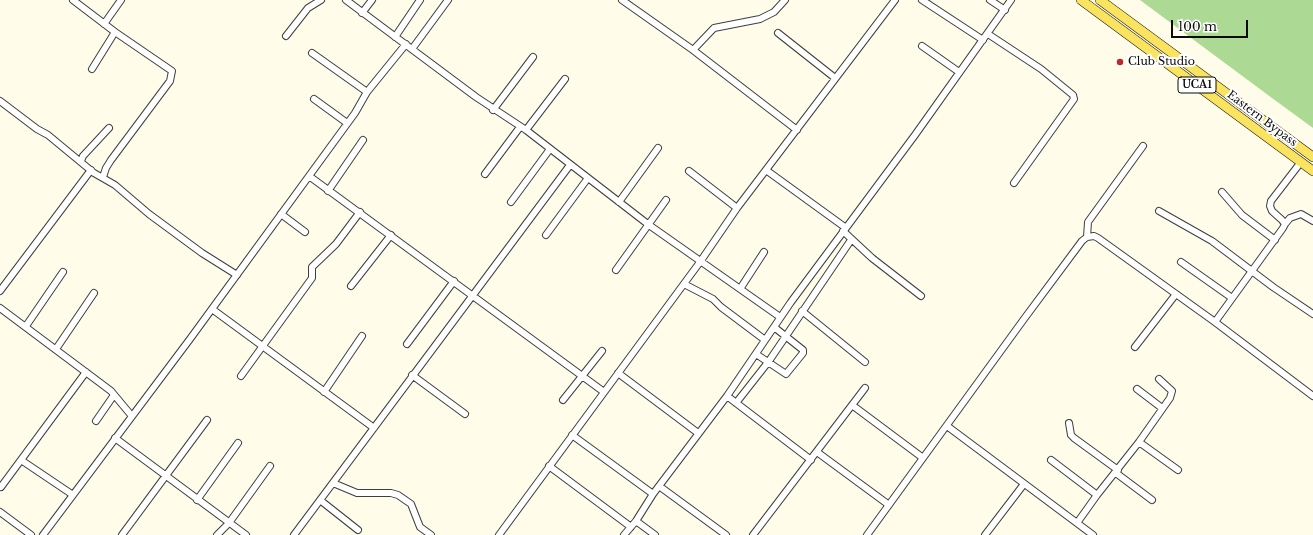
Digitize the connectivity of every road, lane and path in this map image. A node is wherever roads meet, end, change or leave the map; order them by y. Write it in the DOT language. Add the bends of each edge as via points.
graph roads {
  1 [pos="72,0"];
  2 [pos="121,0"];
  3 [pos="321,0"];
  4 [pos="346,0"];
  5 [pos="372,0"];
  6 [pos="420,0"];
  7 [pos="448,0"];
  8 [pos="622,0"];
  9 [pos="785,0"];
  10 [pos="895,0"];
  11 [pos="922,0"];
  12 [pos="990,0"];
  13 [pos="1011,0"];
  14 [pos="1081,0"];
  15 [pos="1100,0"];
  16 [pos="1005,10"];
  17 [pos="362,13"];
  18 [pos="104,24"];
  19 [pos="115,32"];
  20 [pos="778,33"];
  21 [pos="988,34"];
  22 [pos="286,36"];
  23 [pos="395,37"];
  24 [pos="983,40"];
  25 [pos="406,44"];
  26 [pos="922,46"];
  27 [pos="412,49"];
  28 [pos="693,50"];
  29 [pos="312,53"];
  30 [pos="533,57"];
  31 [pos="92,69"];
  32 [pos="959,72"];
  33 [pos="835,78"];
  34 [pos="565,79"];
  35 [pos="367,92"];
  36 [pos="314,99"];
  37 [pos="0,101"];
  38 [pos="493,110"];
  39 [pos="348,123"];
  40 [pos="1272,126"];
  41 [pos="109,128"];
  42 [pos="523,129"];
  43 [pos="797,130"];
  44 [pos="1264,135"];
  45 [pos="363,140"];
  46 [pos="1143,146"];
  47 [pos="658,148"];
  48 [pos="550,149"];
  49 [pos="1313,157"];
  50 [pos="81,161"];
  51 [pos="1301,162"];
  52 [pos="570,165"];
  53 [pos="91,170"];
  54 [pos="766,170"];
  55 [pos="689,171"];
  56 [pos="1313,171"];
  57 [pos="485,174"];
  58 [pos="309,176"];
  59 [pos="103,177"];
  60 [pos="588,178"];
  61 [pos="1014,183"];
  62 [pos="328,190"];
  63 [pos="1222,192"];
  64 [pos="666,200"];
  65 [pos="511,202"];
  66 [pos="619,202"];
  67 [pos="737,208"];
  68 [pos="1159,211"];
  69 [pos="360,212"];
  70 [pos="281,214"];
  71 [pos="1313,221"];
  72 [pos="1285,224"];
  73 [pos="649,225"];
  74 [pos="844,229"];
  75 [pos="305,232"];
  76 [pos="391,235"];
  77 [pos="546,235"];
  78 [pos="1087,237"];
  79 [pos="851,240"];
  80 [pos="1275,240"];
  81 [pos="764,252"];
  82 [pos="700,262"];
  83 [pos="1181,262"];
  84 [pos="616,270"];
  85 [pos="1251,271"];
  86 [pos="63,272"];
  87 [pos="237,275"];
  88 [pos="454,281"];
  89 [pos="684,284"];
  90 [pos="351,286"];
  91 [pos="740,289"];
  92 [pos="0,291"];
  93 [pos="94,293"];
  94 [pos="472,294"];
  95 [pos="1176,294"];
  96 [pos="921,296"];
  97 [pos="1232,298"];
  98 [pos="0,308"];
  99 [pos="212,309"];
  100 [pos="802,311"];
  101 [pos="1313,314"];
  102 [pos="780,317"];
  103 [pos="1215,322"];
  104 [pos="26,326"];
  105 [pos="774,327"];
  106 [pos="362,336"];
  107 [pos="786,336"];
  108 [pos="765,340"];
  109 [pos="262,344"];
  110 [pos="407,344"];
  111 [pos="1135,347"];
  112 [pos="56,349"];
  113 [pos="602,351"];
  114 [pos="756,354"];
  115 [pos="865,362"];
  116 [pos="768,363"];
  117 [pos="86,372"];
  118 [pos="618,373"];
  119 [pos="412,375"];
  120 [pos="241,376"];
  121 [pos="582,376"];
  122 [pos="1159,379"];
  123 [pos="865,388"];
  124 [pos="1137,389"];
  125 [pos="324,392"];
  126 [pos="604,392"];
  127 [pos="114,396"];
  128 [pos="726,396"];
  129 [pos="1313,396"];
  130 [pos="563,400"];
  131 [pos="736,403"];
  132 [pos="852,405"];
  133 [pos="1162,408"];
  134 [pos="466,414"];
  135 [pos="131,415"];
  136 [pos="207,420"];
  137 [pos="96,421"];
  138 [pos="1069,423"];
  139 [pos="947,426"];
  140 [pos="374,428"];
  141 [pos="698,433"];
  142 [pos="572,435"];
  143 [pos="115,438"];
  144 [pos="1139,442"];
  145 [pos="238,443"];
  146 [pos="817,452"];
  147 [pos="923,458"];
  148 [pos="21,460"];
  149 [pos="811,460"];
  150 [pos="1051,460"];
  151 [pos="270,466"];
  152 [pos="549,466"];
  153 [pos="1178,470"];
  154 [pos="1117,471"];
  155 [pos="166,476"];
  156 [pos="333,484"];
  157 [pos="1024,484"];
  158 [pos="659,486"];
  159 [pos="1,487"];
  160 [pos="653,494"];
  161 [pos="73,495"];
  162 [pos="1097,495"];
  163 [pos="198,500"];
  164 [pos="320,500"];
  165 [pos="1152,500"];
  166 [pos="889,505"];
  167 [pos="0,512"];
  168 [pos="636,521"];
  169 [pos="229,523"];
  170 [pos="1077,523"];
  171 [pos="631,527"];
  172 [pos="358,530"];
  173 [pos="31,535"];
  174 [pos="42,535"];
  175 [pos="122,535"];
  176 [pos="217,535"];
  177 [pos="246,535"];
  178 [pos="294,535"];
  179 [pos="431,535"];
  180 [pos="499,535"];
  181 [pos="624,535"];
  182 [pos="655,535"];
  183 [pos="726,535"];
  184 [pos="753,535"];
  185 [pos="867,535"];
  186 [pos="985,535"];
  187 [pos="1093,535"];
  1 -- 18 [label="street"];
  2 -- 18 [label="street"];
  3 -- 22 [label="street" via="308,8"];
  4 -- 17 [label="street"];
  5 -- 17 [label="street"];
  6 -- 23 [label="street"];
  7 -- 27 [label="street"];
  8 -- 28 [label="street"];
  9 -- 28 [label="street" via="774,12 760,19 714,28"];
  10 -- 33 [label="street"];
  11 -- 24 [label="street"];
  12 -- 16 [label="street"];
  13 -- 16 [label="street"];
  14 -- 44 [label="main road, Eastern Bypass / UCA1"];
  15 -- 40 [label="main road, Eastern Bypass / UCA1"];
  16 -- 21 [label="street"];
  17 -- 23 [label="street"];
  18 -- 19 [label="street"];
  19 -- 31 [label="street"];
  19 -- 59 [label="street" via="172,71 170,81 106,168"];
  20 -- 33 [label="street"];
  21 -- 24 [label="street"];
  21 -- 61 [label="street" via="1041,69 1073,95 1074,99"];
  23 -- 25 [label="street"];
  24 -- 32 [label="street"];
  25 -- 27 [label="street"];
  25 -- 35 [label="street"];
  26 -- 32 [label="street"];
  27 -- 38 [label="street"];
  28 -- 43 [label="street"];
  29 -- 35 [label="street"];
  30 -- 38 [label="street"];
  32 -- 74 [label="street"];
  33 -- 43 [label="street"];
  34 -- 42 [label="street"];
  35 -- 39 [label="street"];
  36 -- 39 [label="street"];
  37 -- 50 [label="street"];
  38 -- 42 [label="street"];
  39 -- 58 [label="street"];
  40 -- 44 [label="main road"];
  40 -- 49 [label="main road, Eastern Bypass / UCA1"];
  41 -- 50 [label="street"];
  42 -- 48 [label="street"];
  42 -- 57 [label="street"];
  43 -- 54 [label="street"];
  44 -- 51 [label="main road, Eastern Bypass / UCA1"];
  45 -- 62 [label="street"];
  46 -- 78 [label="street" via="1090,218"];
  47 -- 66 [label="street"];
  48 -- 52 [label="street"];
  48 -- 65 [label="street"];
  50 -- 53 [label="street"];
  51 -- 56 [label="main road, Eastern Bypass / UCA1"];
  51 -- 72 [label="street" via="1271,201 1270,206"];
  52 -- 60 [label="street"];
  52 -- 94 [label="street"];
  53 -- 59 [label="street"];
  53 -- 92 [label="street"];
  54 -- 67 [label="street"];
  54 -- 74 [label="street"];
  55 -- 67 [label="street"];
  58 -- 62 [label="street"];
  58 -- 70 [label="street"];
  59 -- 87 [label="street" via="202,253"];
  60 -- 66 [label="street"];
  60 -- 77 [label="street"];
  62 -- 69 [label="street"];
  63 -- 80 [label="street" via="1242,215"];
  64 -- 73 [label="street"];
  66 -- 73 [label="street"];
  67 -- 82 [label="street"];
  68 -- 85 [label="street" via="1212,241"];
  69 -- 76 [label="street"];
  69 -- 109 [label="street" via="336,244 312,267 312,278"];
  70 -- 75 [label="street"];
  70 -- 87 [label="street"];
  71 -- 72 [label="street" via="1301,214 1290,218"];
  72 -- 80 [label="street"];
  73 -- 82 [label="street"];
  73 -- 84 [label="street"];
  74 -- 79 [label="street"];
  74 -- 102 [label="street"];
  76 -- 88 [label="street"];
  76 -- 90 [label="street"];
  78 -- 95 [label="street" via="1098,238"];
  78 -- 139 [label="street"];
  79 -- 96 [label="street"];
  79 -- 100 [label="street"];
  80 -- 85 [label="street"];
  81 -- 91 [label="street"];
  82 -- 89 [label="street"];
  82 -- 91 [label="street"];
  83 -- 97 [label="street"];
  85 -- 97 [label="street"];
  85 -- 101 [label="street"];
  86 -- 104 [label="street"];
  87 -- 99 [label="street"];
  88 -- 94 [label="street"];
  88 -- 110 [label="street"];
  89 -- 108 [label="street" via="713,299"];
  89 -- 118 [label="street"];
  91 -- 102 [label="street"];
  93 -- 112 [label="street"];
  94 -- 119 [label="street"];
  94 -- 121 [label="street"];
  95 -- 103 [label="street"];
  95 -- 111 [label="street"];
  97 -- 103 [label="street"];
  98 -- 104 [label="street"];
  99 -- 109 [label="street"];
  99 -- 135 [label="street"];
  100 -- 107 [label="street"];
  100 -- 115 [label="street"];
  102 -- 105 [label="street"];
  103 -- 129 [label="street"];
  104 -- 112 [label="street"];
  105 -- 107 [label="street"];
  105 -- 108 [label="street"];
  106 -- 125 [label="street"];
  107 -- 116 [label="street"];
  107 -- 116 [label="street" via="803,350 803,353 786,374"];
  108 -- 114 [label="street"];
  109 -- 120 [label="street"];
  109 -- 125 [label="street"];
  112 -- 117 [label="street"];
  113 -- 121 [label="street"];
  114 -- 116 [label="street"];
  114 -- 128 [label="street"];
  116 -- 131 [label="street"];
  117 -- 127 [label="street"];
  117 -- 148 [label="street"];
  118 -- 126 [label="street"];
  118 -- 141 [label="street"];
  119 -- 134 [label="street"];
  119 -- 140 [label="street"];
  121 -- 126 [label="street"];
  121 -- 130 [label="street"];
  122 -- 133 [label="street" via="1172,391"];
  123 -- 132 [label="street"];
  124 -- 133 [label="street"];
  125 -- 140 [label="street"];
  126 -- 142 [label="street"];
  127 -- 135 [label="street"];
  127 -- 137 [label="street"];
  128 -- 131 [label="street"];
  128 -- 141 [label="street"];
  131 -- 149 [label="street"];
  132 -- 146 [label="street"];
  132 -- 147 [label="street"];
  133 -- 144 [label="street"];
  135 -- 143 [label="street"];
  136 -- 155 [label="street"];
  138 -- 154 [label="street" via="1074,438"];
  139 -- 147 [label="street"];
  139 -- 157 [label="street"];
  140 -- 156 [label="street"];
  141 -- 158 [label="street"];
  142 -- 152 [label="street"];
  142 -- 160 [label="street"];
  143 -- 155 [label="street"];
  143 -- 161 [label="street"];
  144 -- 153 [label="street"];
  144 -- 154 [label="street"];
  145 -- 163 [label="street"];
  146 -- 149 [label="street"];
  146 -- 166 [label="street"];
  147 -- 166 [label="street"];
  148 -- 159 [label="street"];
  148 -- 161 [label="street"];
  149 -- 184 [label="street"];
  150 -- 162 [label="street"];
  151 -- 169 [label="street"];
  152 -- 171 [label="street"];
  152 -- 180 [label="street"];
  154 -- 162 [label="street"];
  154 -- 165 [label="street"];
  155 -- 163 [label="street"];
  155 -- 175 [label="street"];
  156 -- 164 [label="street"];
  156 -- 179 [label="street" via="357,493 398,495 411,504 420,527"];
  157 -- 170 [label="street"];
  157 -- 186 [label="street"];
  158 -- 160 [label="street"];
  158 -- 183 [label="street"];
  160 -- 168 [label="street"];
  161 -- 174 [label="street"];
  162 -- 170 [label="street"];
  163 -- 169 [label="street"];
  164 -- 172 [label="street"];
  164 -- 178 [label="street"];
  166 -- 185 [label="street"];
  167 -- 173 [label="street"];
  168 -- 171 [label="street"];
  168 -- 182 [label="street"];
  169 -- 176 [label="street"];
  169 -- 177 [label="street"];
  170 -- 187 [label="street"];
  171 -- 181 [label="street"];
}
